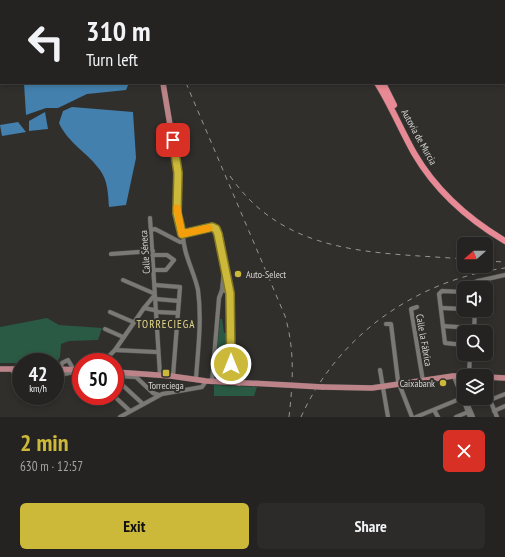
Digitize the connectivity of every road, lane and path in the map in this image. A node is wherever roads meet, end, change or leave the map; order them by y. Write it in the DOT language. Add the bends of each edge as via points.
graph roads {
  1 [pos="163,84"];
  2 [pos="379,84"];
  3 [pos="383,84"];
  4 [pos="396,113"];
  5 [pos="150,218"];
  6 [pos="151,230"];
  7 [pos="183,234"];
  8 [pos="505,236"];
  9 [pos="505,241"];
  10 [pos="184,242"];
  11 [pos="153,253"];
  12 [pos="111,254"];
  13 [pos="225,264"];
  14 [pos="154,270"];
  15 [pos="505,276"];
  16 [pos="123,280"];
  17 [pos="478,281"];
  18 [pos="155,285"];
  19 [pos="222,290"];
  20 [pos="457,291"];
  21 [pos="230,293"];
  22 [pos="154,296"];
  23 [pos="179,300"];
  24 [pos="417,307"];
  25 [pos="144,308"];
  26 [pos="442,308"];
  27 [pos="457,309"];
  28 [pos="155,311"];
  29 [pos="110,312"];
  30 [pos="178,314"];
  31 [pos="133,322"];
  32 [pos="386,324"];
  33 [pos="443,326"];
  34 [pos="457,328"];
  35 [pos="105,329"];
  36 [pos="123,337"];
  37 [pos="457,344"];
  38 [pos="115,350"];
  39 [pos="156,352"];
  40 [pos="112,353"];
  41 [pos="64,362"];
  42 [pos="72,364"];
  43 [pos="0,369"];
  44 [pos="10,369"];
  45 [pos="380,370"];
  46 [pos="124,374"];
  47 [pos="124,375"];
  48 [pos="158,375"];
  49 [pos="173,376"];
  50 [pos="457,377"];
  51 [pos="440,378"];
  52 [pos="455,378"];
  53 [pos="493,378"];
  54 [pos="505,378"];
  55 [pos="196,379"];
  56 [pos="230,380"];
  57 [pos="209,381"];
  58 [pos="423,381"];
  59 [pos="457,381"];
  60 [pos="457,382"];
  61 [pos="399,385"];
  62 [pos="124,386"];
  63 [pos="382,387"];
  64 [pos="505,394"];
  65 [pos="159,395"];
  66 [pos="457,401"];
  67 [pos="144,404"];
  68 [pos="124,405"];
  69 [pos="466,405"];
  70 [pos="467,405"];
  71 [pos="505,406"];
  72 [pos="434,410"];
  73 [pos="130,411"];
  74 [pos="494,411"];
  75 [pos="468,412"];
  76 [pos="120,417"];
  77 [pos="388,417"];
  78 [pos="412,417"];
  79 [pos="416,417"];
  80 [pos="438,417"];
  81 [pos="456,417"];
  82 [pos="470,417"];
  83 [pos="473,417"];
  84 [pos="497,417"];
  1 -- 7 [label="main road" via="178,168 177,213"];
  2 -- 4 [label="highway, Autovía de Murcia"];
  3 -- 4 [label="highway, Autovía de Murcia"];
  4 -- 8 [label="highway, Autovía de Murcia" via="422,159 445,188 476,218"];
  4 -- 9 [label="highway, Autovía de Murcia" via="416,157 442,191 474,221"];
  5 -- 6 [label="street, Calle Séneca"];
  6 -- 10 [label="street" via="155,229"];
  6 -- 11 [label="street, Calle Séneca"];
  7 -- 10 [label="street"];
  7 -- 13 [label="main road" via="212,227 216,229"];
  10 -- 55 [label="street" via="197,285 201,311"];
  11 -- 12 [label="street"];
  11 -- 14 [label="street, Calle Séneca"];
  11 -- 14 [label="street" via="167,255 174,260 166,270"];
  13 -- 19 [label="street"];
  13 -- 21 [label="main road"];
  14 -- 18 [label="street, Calle Séneca"];
  15 -- 17 [label="street"];
  16 -- 22 [label="street"];
  18 -- 22 [label="street, Calle Séneca"];
  18 -- 23 [label="street" via="180,287"];
  19 -- 21 [label="street"];
  19 -- 57 [label="street"];
  20 -- 26 [label="street" via="440,292"];
  21 -- 56 [label="main road"];
  22 -- 23 [label="street"];
  22 -- 25 [label="street"];
  22 -- 28 [label="street, Calle Séneca"];
  23 -- 30 [label="street"];
  24 -- 58 [label="street, Calle la Fábrica" via="411,308"];
  25 -- 28 [label="street"];
  25 -- 31 [label="street"];
  26 -- 27 [label="street"];
  26 -- 33 [label="street"];
  28 -- 30 [label="street"];
  28 -- 39 [label="street, Calle Séneca"];
  28 -- 48 [label="street, Calle Séneca"];
  29 -- 31 [label="street"];
  30 -- 49 [label="street"];
  31 -- 36 [label="street"];
  32 -- 61 [label="street" via="391,324"];
  33 -- 34 [label="street"];
  33 -- 37 [label="street" via="445,343"];
  35 -- 36 [label="street"];
  36 -- 38 [label="street"];
  38 -- 39 [label="street"];
  38 -- 40 [label="street"];
  39 -- 48 [label="street, Calle Séneca"];
  41 -- 42 [label="street" via="68,360"];
  43 -- 44 [label="main road"];
  45 -- 63 [label="street"];
  46 -- 48 [label="main road"];
  47 -- 65 [label="street" via="136,377"];
  48 -- 49 [label="main road"];
  49 -- 55 [label="main road"];
  50 -- 51 [label="main road"];
  51 -- 52 [label="main road"];
  51 -- 58 [label="main road"];
  52 -- 58 [label="main road"];
  52 -- 59 [label="street"];
  52 -- 60 [label="street"];
  53 -- 54 [label="main road"];
  55 -- 57 [label="main road"];
  56 -- 57 [label="main road"];
  56 -- 63 [label="main road, bridge" via="239,383 355,389"];
  57 -- 65 [label="street" via="202,387"];
  58 -- 61 [label="main road"];
  61 -- 63 [label="main road"];
  61 -- 78 [label="street"];
  62 -- 67 [label="street"];
  63 -- 77 [label="street"];
  64 -- 74 [label="street" via="490,400"];
  65 -- 67 [label="street"];
  66 -- 72 [label="street"];
  67 -- 73 [label="street"];
  68 -- 73 [label="street"];
  69 -- 75 [label="street"];
  70 -- 83 [label="street"];
  71 -- 74 [label="street"];
  72 -- 79 [label="street"];
  72 -- 80 [label="street"];
  73 -- 76 [label="street"];
  74 -- 84 [label="street"];
  75 -- 81 [label="street"];
  75 -- 82 [label="street"];
}
